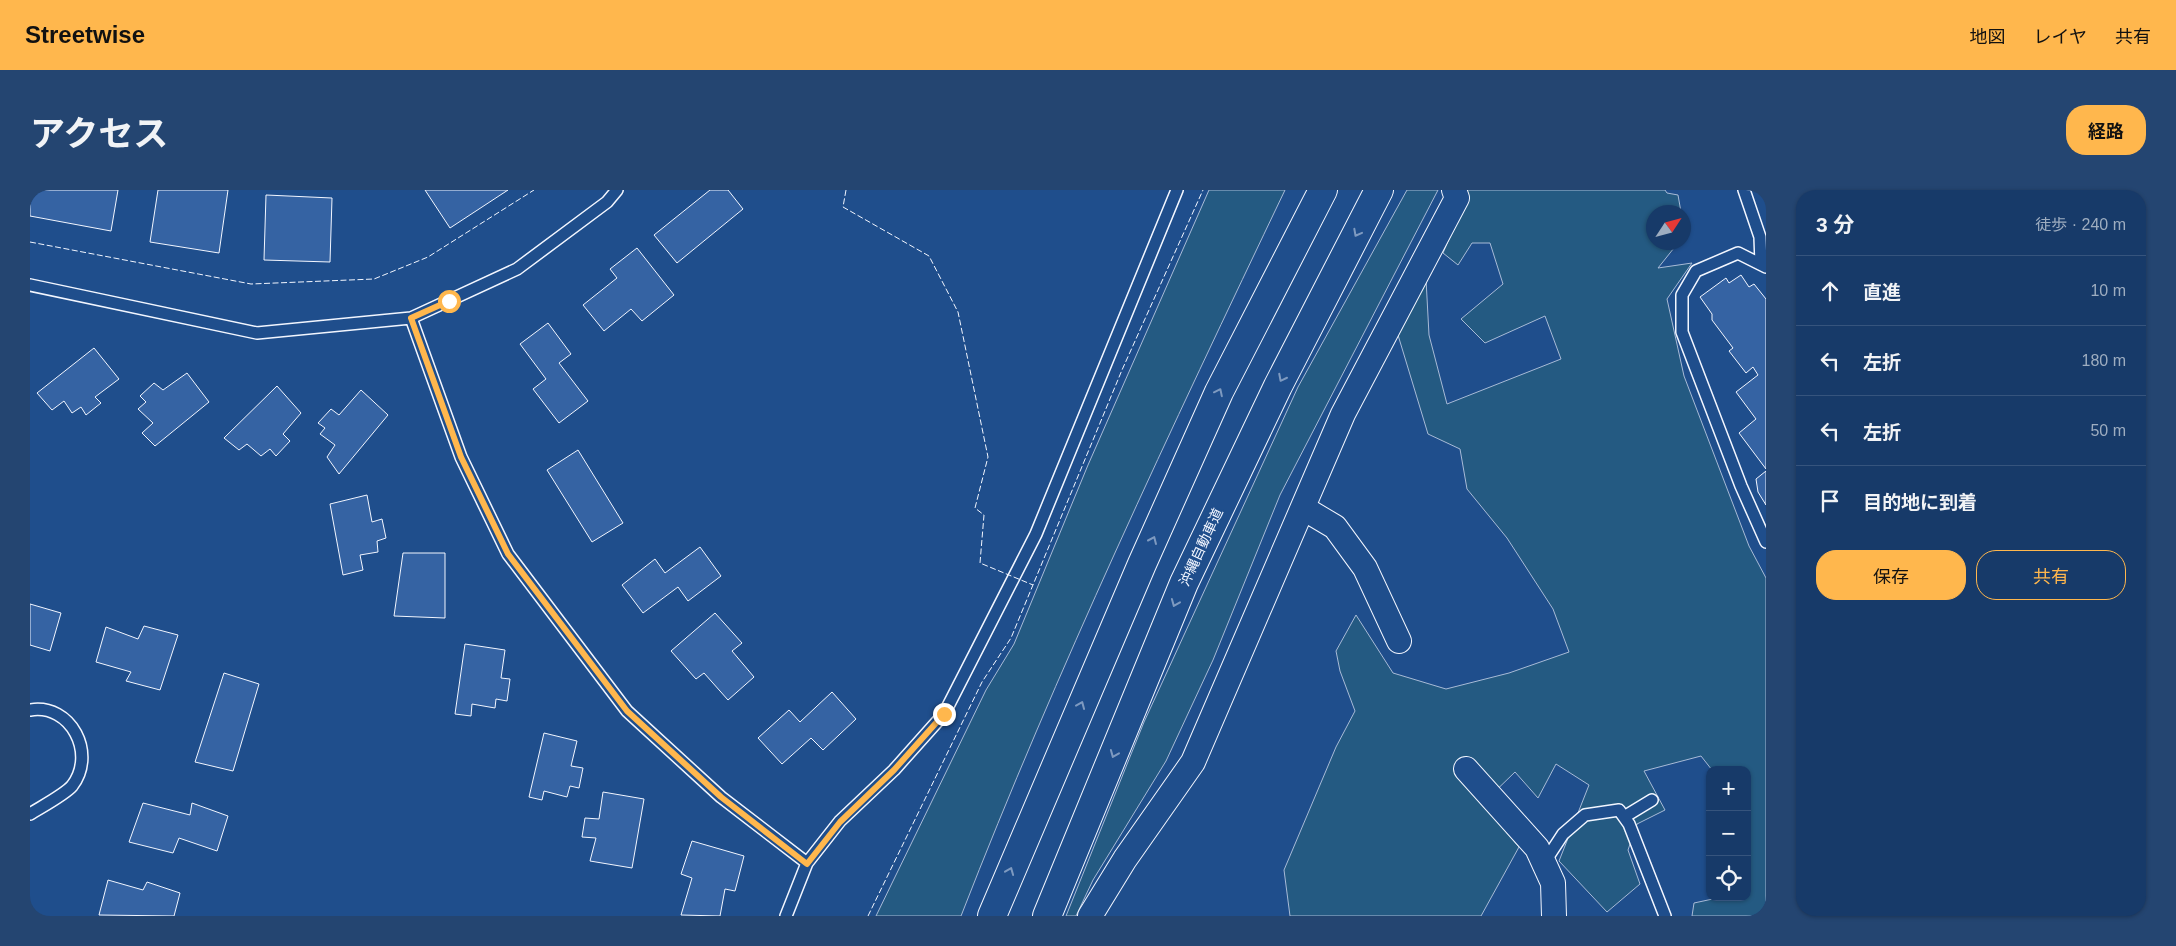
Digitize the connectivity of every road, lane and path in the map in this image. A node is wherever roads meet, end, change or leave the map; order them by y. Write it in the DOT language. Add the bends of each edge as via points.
graph roads {
  1 [pos="617,190"];
  2 [pos="1177,190"];
  3 [pos="1323,190"];
  4 [pos="1380,190"];
  5 [pos="1454,190"];
  6 [pos="1744,190"];
  7 [pos="1764,265"];
  8 [pos="30,285"];
  9 [pos="411,318"];
  10 [pos="1303,508"];
  11 [pos="1766,542"];
  12 [pos="1399,640"];
  13 [pos="30,710"];
  14 [pos="1466,770"];
  15 [pos="1652,800"];
  16 [pos="30,814"];
  17 [pos="1624,817"];
  18 [pos="1544,863"];
  19 [pos="807,864"];
  20 [pos="786,916"];
  21 [pos="992,916"];
  22 [pos="1047,916"];
  23 [pos="1090,916"];
  24 [pos="1554,916"];
  25 [pos="1665,916"];
  1 -- 9 [label="lane" via="607,202 517,268"];
  2 -- 19 [label="lane" via="1036,534 944,714 894,770 840,822"];
  21 -- 3 [label="highway, one-way" via="1219,392"];
  4 -- 22 [label="highway, 沖縄自動車道, one-way" via="1278,386 1184,583"];
  5 -- 10 [label="street" via="1457,198 1343,414"];
  6 -- 7 [label="lane" via="1760,237"];
  7 -- 11 [label="lane" via="1738,253 1696,271 1682,295 1682,332"];
  8 -- 9 [label="lane" via="257,333"];
  9 -- 19 [label="lane" via="461,457 508,554 627,711 721,797"];
  10 -- 12 [label="street" via="1335,527 1365,568"];
  10 -- 23 [label="street" via="1192,762 1125,858"];
  13 -- 16 [label="lane" via="58,714 75,728 82,749 81,767 71,787"];
  14 -- 18 [label="street" via="1537,848"];
  15 -- 17 [label="lane"];
  17 -- 18 [label="lane" via="1619,810 1585,815 1563,834"];
  17 -- 25 [label="lane"];
  18 -- 24 [label="street" via="1553,884"];
  19 -- 20 [label="lane"];
}
